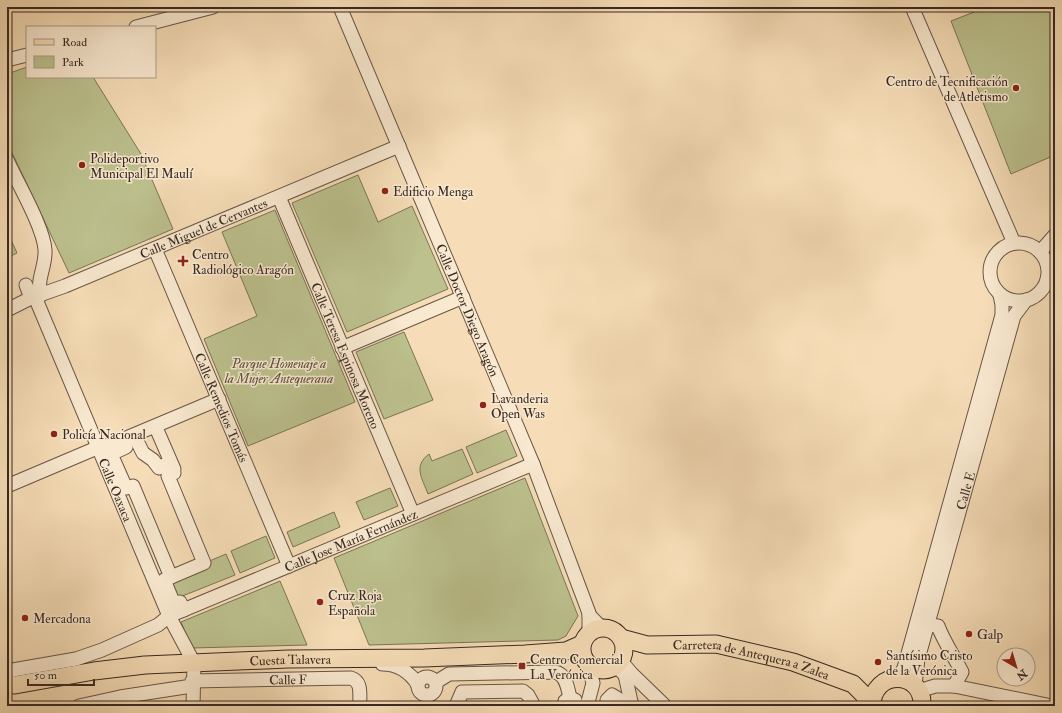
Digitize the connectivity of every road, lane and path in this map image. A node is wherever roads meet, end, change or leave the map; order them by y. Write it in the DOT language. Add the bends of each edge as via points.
graph roads {
  1 [pos="213,7"];
  2 [pos="340,7"];
  3 [pos="912,7"];
  4 [pos="140,26"];
  5 [pos="26,55"];
  6 [pos="7,60"];
  7 [pos="399,146"];
  8 [pos="7,160"];
  9 [pos="279,197"];
  10 [pos="1055,235"];
  11 [pos="1014,244"];
  12 [pos="155,249"];
  13 [pos="1040,252"];
  14 [pos="26,285"];
  15 [pos="1000,295"];
  16 [pos="36,297"];
  17 [pos="463,297"];
  18 [pos="1026,300"];
  19 [pos="7,310"];
  20 [pos="342,348"];
  21 [pos="219,399"];
  22 [pos="137,441"];
  23 [pos="98,448"];
  24 [pos="533,464"];
  25 [pos="7,486"];
  26 [pos="182,501"];
  27 [pos="413,514"];
  28 [pos="289,566"];
  29 [pos="171,577"];
  30 [pos="184,610"];
  31 [pos="169,616"];
  32 [pos="928,625"];
  33 [pos="621,638"];
  34 [pos="647,645"];
  35 [pos="589,646"];
  36 [pos="436,657"];
  37 [pos="306,658"];
  38 [pos="620,661"];
  39 [pos="194,663"];
  40 [pos="898,678"];
  41 [pos="9,683"];
  42 [pos="882,683"];
  43 [pos="192,684"];
  44 [pos="853,684"];
  45 [pos="427,686"];
  46 [pos="954,686"];
  47 [pos="919,694"];
  48 [pos="120,701"];
  49 [pos="589,701"];
  50 [pos="568,702"];
  51 [pos="616,703"];
  52 [pos="79,706"];
  53 [pos="193,706"];
  54 [pos="360,706"];
  55 [pos="433,706"];
  56 [pos="456,706"];
  57 [pos="534,706"];
  58 [pos="665,706"];
  59 [pos="872,706"];
  60 [pos="1052,706"];
  1 -- 4 [label="street"];
  2 -- 7 [label="street, Calle Doctor Diego Aragón"];
  3 -- 11 [label="street"];
  5 -- 6 [label="street"];
  7 -- 9 [label="street, Calle Miguel de Cervantes"];
  7 -- 17 [label="street, Calle Doctor Diego Aragón"];
  8 -- 16 [label="street, Calle Oaxaca" via="43,236 44,263"];
  9 -- 12 [label="street, Calle Miguel de Cervantes"];
  9 -- 20 [label="street, Calle Teresa Espinosa Moreno"];
  10 -- 13 [label="street"];
  11 -- 13 [label="street" via="1026,244"];
  11 -- 15 [label="street" via="999,251 991,265 991,282"];
  12 -- 16 [label="street, Calle Miguel de Cervantes"];
  12 -- 21 [label="street, Calle Remedios Tomás"];
  13 -- 18 [label="street" via="1048,266 1046,283 1036,296"];
  14 -- 16 [label="street"];
  15 -- 18 [label="street" via="1011,300"];
  15 -- 40 [label="street, Calle E" via="1002,315 904,668"];
  16 -- 19 [label="street, Calle Miguel de Cervantes"];
  16 -- 23 [label="street, Calle Oaxaca"];
  17 -- 20 [label="street"];
  17 -- 24 [label="street, Calle Doctor Diego Aragón"];
  18 -- 32 [label="street, Calle E" via="1014,316"];
  20 -- 27 [label="street, Calle Teresa Espinosa Moreno"];
  21 -- 23 [label="street"];
  21 -- 28 [label="street, Calle Remedios Tomás"];
  22 -- 26 [label="street" via="143,453 160,468 170,462 174,473 168,476"];
  22 -- 26 [label="street" via="158,432"];
  22 -- 29 [label="street" via="111,454 126,488 133,486"];
  23 -- 25 [label="street"];
  23 -- 31 [label="street, Calle Oaxaca"];
  24 -- 27 [label="street, Calle Jose María Fernández"];
  24 -- 35 [label="street, Calle Doctor Diego Aragón" via="590,615"];
  26 -- 29 [label="street" via="192,523 204,563"];
  27 -- 28 [label="street, Calle Jose María Fernández"];
  28 -- 30 [label="street, Calle Jose María Fernández"];
  29 -- 30 [label="street" via="164,580 174,604 180,602"];
  30 -- 31 [label="street, Calle Jose María Fernández"];
  31 -- 39 [label="street, Calle Oaxaca"];
  31 -- 41 [label="street, Calle Jose María Fernández" via="158,625 102,650"];
  32 -- 46 [label="street" via="938,626 962,672"];
  32 -- 47 [label="street, Calle E" via="918,659"];
  33 -- 34 [label="main road, Carretera de Antequera a Zalea"];
  33 -- 35 [label="main road" via="609,629"];
  33 -- 38 [label="main road" via="624,650"];
  34 -- 38 [label="main road, Carretera de Antequera a Zalea"];
  34 -- 44 [label="main road, Carretera de Antequera a Zalea" via="716,644 793,662"];
  35 -- 36 [label="main road, Cuesta Talavera" via="566,651"];
  35 -- 38 [label="main road" via="595,669 603,671"];
  35 -- 49 [label="street" via="593,683"];
  36 -- 37 [label="main road, Cuesta Talavera"];
  36 -- 45 [label="street" via="426,661 419,671"];
  37 -- 39 [label="main road, Cuesta Talavera"];
  37 -- 45 [label="street" via="321,665 390,664"];
  38 -- 51 [label="street" via="624,675"];
  38 -- 58 [label="street"];
  39 -- 41 [label="main road, Cuesta Talavera" via="144,665"];
  39 -- 43 [label="street"];
  40 -- 42 [label="main road, Carretera de Antequera a Zalea"];
  40 -- 47 [label="main road" via="910,681"];
  42 -- 44 [label="main road, Carretera de Antequera a Zalea"];
  42 -- 59 [label="main road" via="874,694"];
  43 -- 48 [label="street"];
  43 -- 53 [label="street"];
  43 -- 54 [label="street, Calle F" via="351,678 359,684"];
  44 -- 59 [label="main road, Carretera de Antequera a Zalea"];
  45 -- 50 [label="street" via="449,674 556,672 563,678"];
  45 -- 55 [label="street"];
  46 -- 47 [label="street" via="935,686"];
  46 -- 60 [label="street"];
  48 -- 52 [label="street"];
  49 -- 50 [label="street"];
  56 -- 57 [label="street" via="462,692 523,691"];
}
